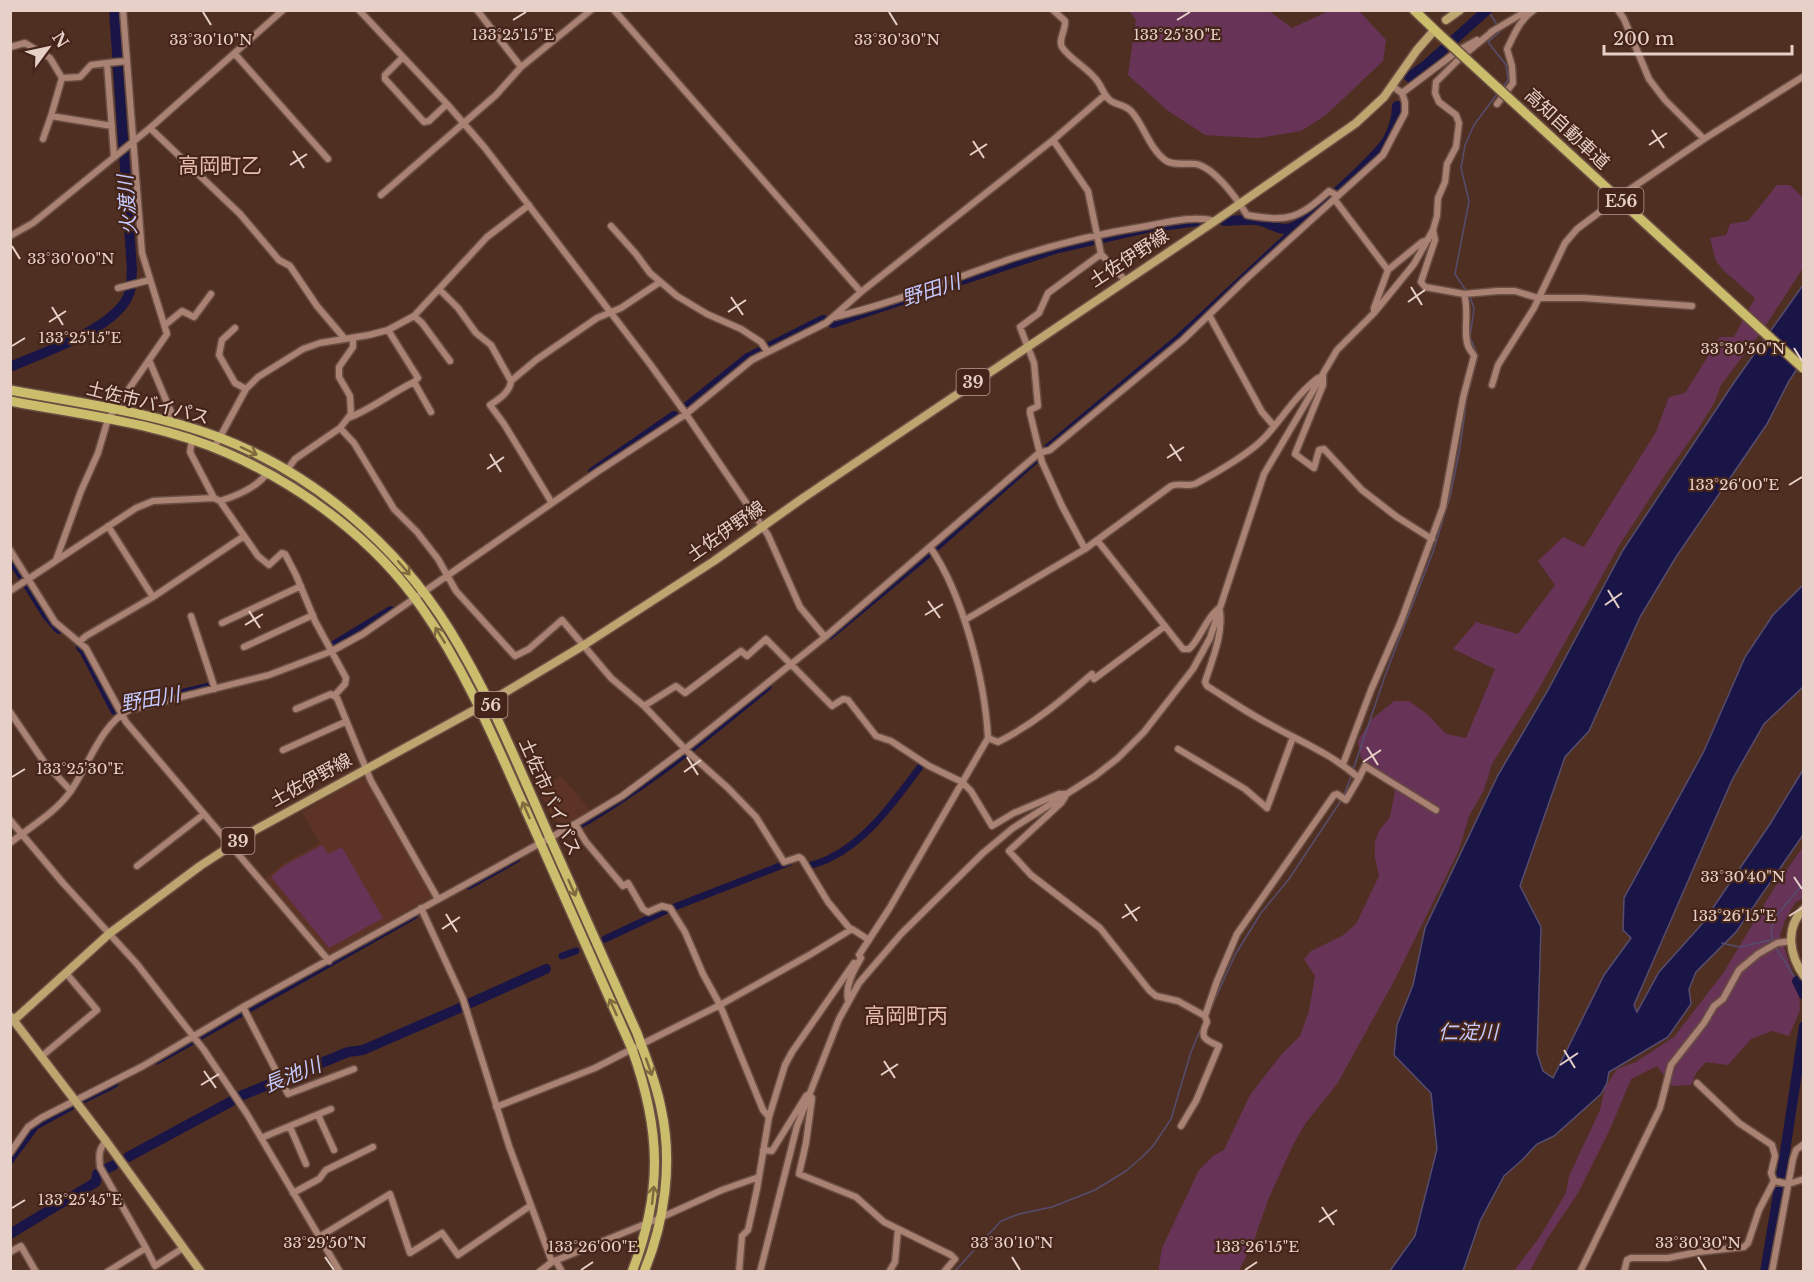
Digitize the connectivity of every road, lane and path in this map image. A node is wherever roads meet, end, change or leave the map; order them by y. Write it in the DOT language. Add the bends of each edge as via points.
graph roads {
  1 [pos="123,10"];
  2 [pos="283,10"];
  3 [pos="359,10"];
  4 [pos="477,10"];
  5 [pos="591,10"];
  6 [pos="614,10"];
  7 [pos="1053,10"];
  8 [pos="1414,10"];
  9 [pos="1460,10"];
  10 [pos="1618,10"];
  11 [pos="1529,11"];
  12 [pos="1446,20"];
  13 [pos="1493,31"];
  14 [pos="1435,34"];
  15 [pos="10,47"];
  16 [pos="235,54"];
  17 [pos="403,57"];
  18 [pos="125,61"];
  19 [pos="109,63"];
  20 [pos="521,67"];
  21 [pos="1803,76"];
  22 [pos="63,78"];
  23 [pos="1392,86"];
  24 [pos="1402,93"];
  25 [pos="1105,95"];
  26 [pos="447,104"];
  27 [pos="1497,104"];
  28 [pos="51,116"];
  29 [pos="463,122"];
  30 [pos="112,126"];
  31 [pos="150,128"];
  32 [pos="43,139"];
  33 [pos="1704,139"];
  34 [pos="1053,140"];
  35 [pos="133,141"];
  36 [pos="116,154"];
  37 [pos="328,159"];
  38 [pos="381,195"];
  39 [pos="1336,198"];
  40 [pos="1240,203"];
  41 [pos="529,205"];
  42 [pos="1215,221"];
  43 [pos="611,226"];
  44 [pos="1433,230"];
  45 [pos="10,236"];
  46 [pos="1099,238"];
  47 [pos="1428,240"];
  48 [pos="1101,254"];
  49 [pos="1388,270"];
  50 [pos="150,280"];
  51 [pos="1125,280"];
  52 [pos="660,282"];
  53 [pos="118,288"];
  54 [pos="440,290"];
  55 [pos="861,292"];
  56 [pos="211,294"];
  57 [pos="1464,294"];
  58 [pos="1538,298"];
  59 [pos="1692,306"];
  60 [pos="610,312"];
  61 [pos="1374,313"];
  62 [pos="1209,315"];
  63 [pos="414,316"];
  64 [pos="830,320"];
  65 [pos="165,325"];
  66 [pos="235,328"];
  67 [pos="388,330"];
  68 [pos="353,338"];
  69 [pos="345,339"];
  70 [pos="1028,345"];
  71 [pos="766,348"];
  72 [pos="149,360"];
  73 [pos="450,361"];
  74 [pos="1803,369"];
  75 [pos="1323,374"];
  76 [pos="511,381"];
  77 [pos="414,382"];
  78 [pos="1492,385"];
  79 [pos="246,389"];
  80 [pos="10,390"];
  81 [pos="10,401"];
  82 [pos="114,408"];
  83 [pos="431,412"];
  84 [pos="686,414"];
  85 [pos="348,418"];
  86 [pos="108,419"];
  87 [pos="170,422"];
  88 [pos="1274,426"];
  89 [pos="340,428"];
  90 [pos="219,437"];
  91 [pos="192,440"];
  92 [pos="214,448"];
  93 [pos="1039,453"];
  94 [pos="287,470"];
  95 [pos="268,472"];
  96 [pos="217,500"];
  97 [pos="551,502"];
  98 [pos="108,526"];
  99 [pos="762,526"];
  100 [pos="244,536"];
  101 [pos="1432,539"];
  102 [pos="1097,540"];
  103 [pos="1085,549"];
  104 [pos="10,550"];
  105 [pos="932,550"];
  106 [pos="56,560"];
  107 [pos="447,577"];
  108 [pos="26,581"];
  109 [pos="301,586"];
  110 [pos="10,591"];
  111 [pos="424,592"];
  112 [pos="153,597"];
  113 [pos="414,598"];
  114 [pos="1219,608"];
  115 [pos="313,615"];
  116 [pos="191,616"];
  117 [pos="965,620"];
  118 [pos="222,624"];
  119 [pos="1165,626"];
  120 [pos="825,637"];
  121 [pos="79,642"];
  122 [pos="584,645"];
  123 [pos="244,647"];
  124 [pos="332,651"];
  125 [pos="792,665"];
  126 [pos="214,686"];
  127 [pos="334,696"];
  128 [pos="489,702"];
  129 [pos="644,706"];
  130 [pos="479,707"];
  131 [pos="296,709"];
  132 [pos="119,711"];
  133 [pos="10,712"];
  134 [pos="345,722"];
  135 [pos="1293,736"];
  136 [pos="988,738"];
  137 [pos="1178,749"];
  138 [pos="283,750"];
  139 [pos="687,751"];
  140 [pos="1343,764"];
  141 [pos="366,769"];
  142 [pos="1355,775"];
  143 [pos="962,782"];
  144 [pos="71,791"];
  145 [pos="1067,794"];
  146 [pos="1436,810"];
  147 [pos="204,814"];
  148 [pos="10,820"];
  149 [pos="577,827"];
  150 [pos="21,834"];
  151 [pos="545,840"];
  152 [pos="10,843"];
  153 [pos="231,846"];
  154 [pos="137,866"];
  155 [pos="438,899"];
  156 [pos="421,908"];
  157 [pos="1803,909"];
  158 [pos="851,930"];
  159 [pos="110,933"];
  160 [pos="869,940"];
  161 [pos="1791,941"];
  162 [pos="859,955"];
  163 [pos="328,961"];
  164 [pos="66,972"];
  165 [pos="1803,976"];
  166 [pos="848,1000"];
  167 [pos="720,1005"];
  168 [pos="244,1010"];
  169 [pos="1205,1016"];
  170 [pos="12,1018"];
  171 [pos="193,1037"];
  172 [pos="641,1043"];
  173 [pos="632,1050"];
  174 [pos="42,1056"];
  175 [pos="354,1069"];
  176 [pos="1697,1083"];
  177 [pos="809,1094"];
  178 [pos="75,1099"];
  179 [pos="496,1107"];
  180 [pos="331,1109"];
  181 [pos="318,1114"];
  182 [pos="769,1118"];
  183 [pos="1181,1126"];
  184 [pos="290,1127"];
  185 [pos="261,1138"];
  186 [pos="106,1141"];
  187 [pos="1803,1144"];
  188 [pos="373,1147"];
  189 [pos="334,1150"];
  190 [pos="763,1150"];
  191 [pos="10,1153"];
  192 [pos="306,1164"];
  193 [pos="759,1177"];
  194 [pos="1803,1179"];
  195 [pos="1781,1182"];
  196 [pos="293,1193"];
  197 [pos="530,1206"];
  198 [pos="660,1218"];
  199 [pos="649,1222"];
  200 [pos="898,1229"];
  201 [pos="319,1237"];
  202 [pos="146,1248"];
  203 [pos="183,1248"];
  204 [pos="10,1252"];
  205 [pos="554,1262"];
  206 [pos="36,1272"];
  207 [pos="107,1272"];
  208 [pos="201,1272"];
  209 [pos="340,1272"];
  210 [pos="538,1272"];
  211 [pos="562,1272"];
  212 [pos="632,1272"];
  213 [pos="644,1272"];
  214 [pos="739,1272"];
  215 [pos="760,1272"];
  216 [pos="889,1272"];
  217 [pos="944,1272"];
  218 [pos="1580,1272"];
  219 [pos="1624,1272"];
  220 [pos="1772,1272"];
  1 -- 18 [label="street"];
  2 -- 16 [label="street"];
  3 -- 17 [label="street"];
  4 -- 20 [label="street"];
  5 -- 20 [label="street"];
  6 -- 55 [label="street"];
  7 -- 25 [label="street" via="1065,21 1061,46 1084,66"];
  8 -- 14 [label="highway, 高知自動車道 / E56"];
  9 -- 12 [label="main road"];
  10 -- 33 [label="street" via="1649,79"];
  11 -- 13 [label="street"];
  11 -- 27 [label="street" via="1507,49 1513,83"];
  13 -- 24 [label="street" via="1459,50"];
  13 -- 44 [label="street" via="1436,82 1439,102 1456,115 1459,123"];
  14 -- 23 [label="main road, 土佐伊野線 / 39" via="1417,50"];
  14 -- 74 [label="highway, 高知自動車道 / E56, bridge"];
  15 -- 22 [label="street" via="25,43 50,58"];
  16 -- 31 [label="street"];
  16 -- 37 [label="street"];
  17 -- 26 [label="street"];
  17 -- 26 [label="street" via="385,79 424,122"];
  18 -- 19 [label="street"];
  18 -- 35 [label="street"];
  19 -- 22 [label="street" via="91,65 80,77"];
  19 -- 30 [label="street"];
  20 -- 29 [label="street" via="496,95"];
  21 -- 33 [label="street"];
  22 -- 28 [label="street"];
  23 -- 24 [label="street"];
  23 -- 40 [label="main road, 土佐伊野線 / 39" via="1356,123"];
  24 -- 39 [label="street" via="1405,113 1383,156"];
  25 -- 34 [label="street"];
  25 -- 40 [label="street" via="1131,111 1166,161 1202,166"];
  26 -- 29 [label="street"];
  28 -- 30 [label="street"];
  28 -- 32 [label="street"];
  29 -- 38 [label="street"];
  29 -- 41 [label="street"];
  30 -- 36 [label="street"];
  31 -- 35 [label="street"];
  31 -- 69 [label="street" via="240,214 279,260 290,266"];
  33 -- 58 [label="street" via="1577,228 1565,243"];
  34 -- 46 [label="street" via="1086,185"];
  34 -- 55 [label="street"];
  35 -- 36 [label="street"];
  35 -- 50 [label="street" via="142,253"];
  36 -- 45 [label="street" via="33,223"];
  39 -- 40 [label="street" via="1329,191 1301,214 1286,218 1247,215"];
  39 -- 49 [label="street"];
  39 -- 62 [label="street"];
  40 -- 42 [label="main road, 土佐伊野線 / 39"];
  41 -- 54 [label="street" via="487,237"];
  41 -- 60 [label="street"];
  42 -- 46 [label="street" via="1188,219"];
  42 -- 51 [label="main road, 土佐伊野線 / 39"];
  43 -- 52 [label="street"];
  44 -- 47 [label="street"];
  44 -- 57 [label="street" via="1435,240 1420,282 1425,287"];
  46 -- 48 [label="street"];
  46 -- 64 [label="street" via="1049,247"];
  47 -- 49 [label="street"];
  47 -- 61 [label="street" via="1414,264"];
  48 -- 51 [label="street"];
  48 -- 70 [label="street" via="1048,293 1039,313 1021,325"];
  49 -- 61 [label="street"];
  50 -- 53 [label="street"];
  50 -- 65 [label="street"];
  51 -- 70 [label="main road, 土佐伊野線 / 39"];
  52 -- 60 [label="street"];
  52 -- 71 [label="street" via="700,311 741,329"];
  54 -- 63 [label="street"];
  54 -- 76 [label="street" via="491,345"];
  55 -- 64 [label="street"];
  56 -- 65 [label="street" via="194,317 182,311"];
  57 -- 58 [label="street" via="1515,291"];
  57 -- 101 [label="street" via="1468,306 1468,348 1474,356 1443,507"];
  58 -- 59 [label="street"];
  58 -- 78 [label="street" via="1498,366"];
  60 -- 76 [label="street"];
  60 -- 84 [label="street"];
  61 -- 75 [label="street" via="1344,341"];
  62 -- 88 [label="street" via="1262,412"];
  62 -- 93 [label="street" via="1097,412 1050,450"];
  63 -- 67 [label="street"];
  63 -- 73 [label="street"];
  64 -- 71 [label="street"];
  65 -- 72 [label="street" via="165,339"];
  66 -- 79 [label="street" via="222,340 219,356 235,383"];
  67 -- 68 [label="street"];
  67 -- 77 [label="street" via="418,378"];
  68 -- 69 [label="street"];
  68 -- 85 [label="street" via="353,347 339,367 339,377 350,396"];
  69 -- 79 [label="street" via="303,348"];
  70 -- 93 [label="street" via="1038,399 1038,406 1030,413"];
  70 -- 99 [label="main road, 土佐伊野線 / 39"];
  71 -- 84 [label="street"];
  72 -- 82 [label="street"];
  72 -- 87 [label="street" via="171,412"];
  75 -- 88 [label="street"];
  75 -- 101 [label="street" via="1323,385 1294,454 1314,468 1319,450 1324,449 1362,490"];
  75 -- 114 [label="street" via="1264,474"];
  76 -- 97 [label="street" via="511,386 490,405"];
  77 -- 83 [label="street"];
  77 -- 85 [label="street"];
  79 -- 90 [label="street"];
  80 -- 82 [label="highway, 土佐市バイパス / 56"];
  81 -- 86 [label="highway, 土佐市バイパス / 56"];
  82 -- 86 [label="street"];
  82 -- 87 [label="highway, 土佐市バイパス / 56"];
  84 -- 97 [label="street"];
  84 -- 99 [label="street"];
  85 -- 89 [label="street"];
  86 -- 91 [label="highway, 土佐市バイパス / 56"];
  86 -- 106 [label="street"];
  87 -- 90 [label="highway, 土佐市バイパス / 56"];
  88 -- 102 [label="street" via="1258,443 1222,468 1195,485 1176,483"];
  89 -- 94 [label="street" via="295,459"];
  89 -- 107 [label="street" via="354,443 394,509 417,532"];
  90 -- 92 [label="street"];
  90 -- 94 [label="highway, 土佐市バイパス / 56, one-way"];
  91 -- 92 [label="highway, 土佐市バイパス / 56"];
  91 -- 96 [label="street" via="190,452"];
  92 -- 95 [label="highway, 土佐市バイパス / 56"];
  93 -- 103 [label="street"];
  93 -- 105 [label="street" via="973,508"];
  94 -- 111 [label="highway, 土佐市バイパス / 56, one-way" via="366,530"];
  95 -- 96 [label="street" via="232,497"];
  95 -- 113 [label="highway, 土佐市バイパス / 56" via="343,525 373,551"];
  96 -- 98 [label="street" via="153,501"];
  96 -- 100 [label="street"];
  97 -- 107 [label="street"];
  98 -- 106 [label="street"];
  98 -- 112 [label="street"];
  99 -- 120 [label="street" via="800,607"];
  99 -- 122 [label="main road, 土佐伊野線 / 39"];
  100 -- 109 [label="street" via="269,565 285,554"];
  100 -- 112 [label="street"];
  101 -- 140 [label="street"];
  102 -- 103 [label="street"];
  102 -- 119 [label="street"];
  103 -- 117 [label="street"];
  104 -- 108 [label="street"];
  105 -- 117 [label="street"];
  105 -- 120 [label="street"];
  106 -- 108 [label="street"];
  107 -- 111 [label="street"];
  107 -- 122 [label="street" via="514,656 529,649 562,620"];
  108 -- 110 [label="street"];
  108 -- 121 [label="street" via="45,612"];
  109 -- 115 [label="street"];
  109 -- 118 [label="street"];
  111 -- 113 [label="street"];
  111 -- 128 [label="highway, 土佐市バイパス / 56"];
  112 -- 121 [label="street"];
  113 -- 124 [label="street"];
  130 -- 113 [label="highway, 土佐市バイパス / 56, one-way" via="440,634"];
  114 -- 119 [label="street" via="1189,649 1183,649"];
  114 -- 135 [label="street" via="1221,621 1207,686"];
  114 -- 145 [label="street" via="1193,669 1144,732 1095,776"];
  115 -- 123 [label="street"];
  115 -- 124 [label="street"];
  116 -- 126 [label="street"];
  117 -- 136 [label="street"];
  119 -- 136 [label="street" via="1094,679 1092,674 1050,711 1015,734 998,742"];
  120 -- 125 [label="street"];
  121 -- 132 [label="street" via="86,648"];
  122 -- 128 [label="main road, 土佐伊野線 / 39"];
  122 -- 129 [label="street" via="611,678"];
  124 -- 126 [label="street" via="269,675"];
  124 -- 127 [label="street" via="346,678"];
  125 -- 129 [label="street" via="766,639 747,656 741,651 685,693 675,686"];
  125 -- 139 [label="street"];
  125 -- 143 [label="street" via="832,706 848,700 876,736"];
  126 -- 132 [label="street"];
  127 -- 131 [label="street"];
  127 -- 134 [label="street"];
  128 -- 130 [label="main road, 土佐伊野線 / 39"];
  128 -- 151 [label="highway, 土佐市バイパス / 56"];
  129 -- 139 [label="street"];
  130 -- 141 [label="main road, 土佐伊野線 / 39"];
  151 -- 130 [label="highway, 土佐市バイパス / 56, one-way"];
  132 -- 144 [label="street"];
  132 -- 147 [label="street"];
  133 -- 144 [label="street" via="44,762"];
  134 -- 138 [label="street"];
  134 -- 141 [label="street"];
  135 -- 137 [label="street" via="1267,808 1245,789"];
  135 -- 140 [label="street"];
  136 -- 143 [label="street"];
  139 -- 149 [label="street"];
  139 -- 158 [label="street" via="756,817 784,862 802,859 828,902"];
  140 -- 142 [label="street"];
  141 -- 153 [label="main road, 土佐伊野線 / 39"];
  141 -- 155 [label="street"];
  142 -- 146 [label="street" via="1365,766"];
  142 -- 169 [label="street" via="1346,800 1334,795 1237,934"];
  143 -- 145 [label="street" via="992,826 1014,813"];
  143 -- 160 [label="street"];
  144 -- 150 [label="street"];
  145 -- 166 [label="street" via="1013,828 949,885 882,954"];
  145 -- 169 [label="street" via="1009,851 1030,875 1100,928 1156,996 1178,1001"];
  147 -- 153 [label="street"];
  147 -- 154 [label="street"];
  148 -- 150 [label="street"];
  149 -- 151 [label="street"];
  149 -- 167 [label="street" via="623,886 628,883 643,909 648,912 662,906 670,908"];
  150 -- 152 [label="street"];
  150 -- 159 [label="street"];
  151 -- 155 [label="street"];
  151 -- 172 [label="highway, 土佐市バイパス / 56, one-way"];
  173 -- 151 [label="highway, 土佐市バイパス / 56, one-way"];
  153 -- 159 [label="main road, 土佐伊野線 / 39"];
  153 -- 163 [label="street"];
  155 -- 156 [label="street"];
  156 -- 163 [label="street"];
  156 -- 179 [label="street" via="463,999"];
  157 -- 161 [label="main road"];
  158 -- 160 [label="street"];
  158 -- 167 [label="street"];
  159 -- 164 [label="main road, 土佐伊野線 / 39"];
  159 -- 171 [label="street"];
  160 -- 162 [label="street"];
  161 -- 165 [label="main road"];
  161 -- 218 [label="street" via="1777,943 1739,970 1723,999 1671,1065 1660,1108"];
  162 -- 166 [label="street"];
  162 -- 182 [label="street" via="792,1052"];
  163 -- 168 [label="street"];
  164 -- 170 [label="main road, 土佐伊野線 / 39"];
  164 -- 174 [label="street" via="97,1010"];
  166 -- 177 [label="street"];
  167 -- 172 [label="street"];
  167 -- 182 [label="street"];
  168 -- 171 [label="street"];
  168 -- 175 [label="street" via="288,1094"];
  169 -- 183 [label="street" via="1204,1037 1220,1046"];
  170 -- 174 [label="main road, 土佐伊野線 / 39"];
  171 -- 178 [label="street"];
  171 -- 185 [label="street"];
  172 -- 173 [label="street"];
  172 -- 198 [label="highway, 土佐市バイパス / 56, one-way" via="662,1109 666,1144"];
  173 -- 179 [label="street"];
  199 -- 173 [label="highway, 土佐市バイパス / 56, one-way" via="655,1175 652,1125"];
  174 -- 178 [label="main road, 土佐伊野線 / 39"];
  176 -- 195 [label="street" via="1739,1123 1772,1145 1772,1173"];
  177 -- 190 [label="street" via="772,1151"];
  177 -- 200 [label="street" via="812,1098 799,1174 856,1197"];
  177 -- 215 [label="street" via="797,1126"];
  178 -- 186 [label="main road, 土佐伊野線 / 39"];
  178 -- 191 [label="street" via="28,1127"];
  179 -- 197 [label="street"];
  180 -- 181 [label="street"];
  181 -- 184 [label="street"];
  181 -- 189 [label="street"];
  182 -- 190 [label="street"];
  184 -- 185 [label="street"];
  184 -- 192 [label="street"];
  185 -- 196 [label="street"];
  186 -- 202 [label="street" via="100,1147 100,1167"];
  186 -- 203 [label="main road, 土佐伊野線 / 39"];
  187 -- 195 [label="street" via="1796,1150"];
  188 -- 196 [label="street" via="326,1170 320,1179"];
  190 -- 193 [label="street"];
  193 -- 198 [label="street"];
  193 -- 214 [label="street" via="748,1230 742,1236"];
  194 -- 195 [label="street"];
  195 -- 219 [label="street" via="1759,1210 1744,1247 1668,1258 1631,1258"];
  195 -- 220 [label="street"];
  196 -- 201 [label="street"];
  197 -- 201 [label="street" via="458,1255 442,1233 410,1253 390,1194"];
  197 -- 205 [label="street"];
  198 -- 199 [label="street"];
  198 -- 213 [label="highway, 土佐市バイパス / 56"];
  199 -- 205 [label="street"];
  199 -- 212 [label="highway, 土佐市バイパス / 56"];
  200 -- 216 [label="street" via="895,1262"];
  200 -- 217 [label="street" via="951,1255 955,1259"];
  201 -- 209 [label="street"];
  202 -- 203 [label="street" via="155,1266"];
  202 -- 207 [label="street"];
  203 -- 208 [label="main road, 土佐伊野線 / 39"];
  204 -- 206 [label="street" via="21,1246"];
  205 -- 210 [label="street"];
  205 -- 211 [label="street"];
}
